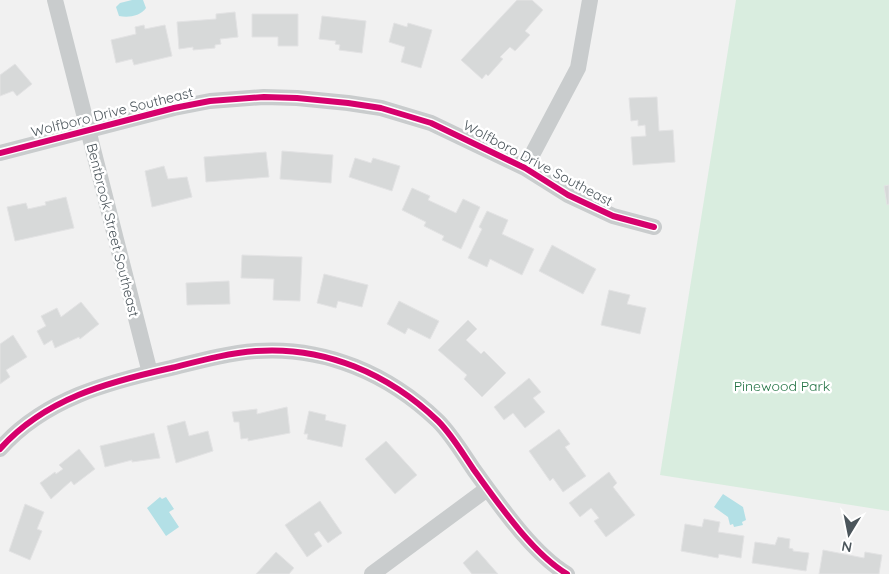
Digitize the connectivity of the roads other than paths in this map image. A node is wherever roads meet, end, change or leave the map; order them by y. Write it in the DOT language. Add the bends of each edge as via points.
graph roads {
  1 [pos="55,0"];
  2 [pos="590,0"];
  3 [pos="89,132"];
  4 [pos="0,153"];
  5 [pos="525,168"];
  6 [pos="654,227"];
  7 [pos="150,373"];
  8 [pos="0,449"];
  9 [pos="487,489"];
  10 [pos="372,574"];
  11 [pos="567,574"];
  1 -- 3 [label="street, Bentbrook Street Southeast"];
  2 -- 5 [label="street" via="578,68"];
  3 -- 4 [label="street, Wolfboro Drive Southeast"];
  3 -- 5 [label="street, Wolfboro Drive Southeast" via="210,101 297,98 367,106 402,114 457,134"];
  3 -- 7 [label="street, Bentbrook Street Southeast"];
  5 -- 6 [label="street, Wolfboro Drive Southeast" via="568,195 613,216"];
  7 -- 8 [label="street" via="95,388 49,407 26,423"];
  7 -- 9 [label="street" via="256,351 312,354 347,363 377,376 411,397 439,423"];
  9 -- 10 [label="street"];
  9 -- 11 [label="street" via="537,549"];
}
